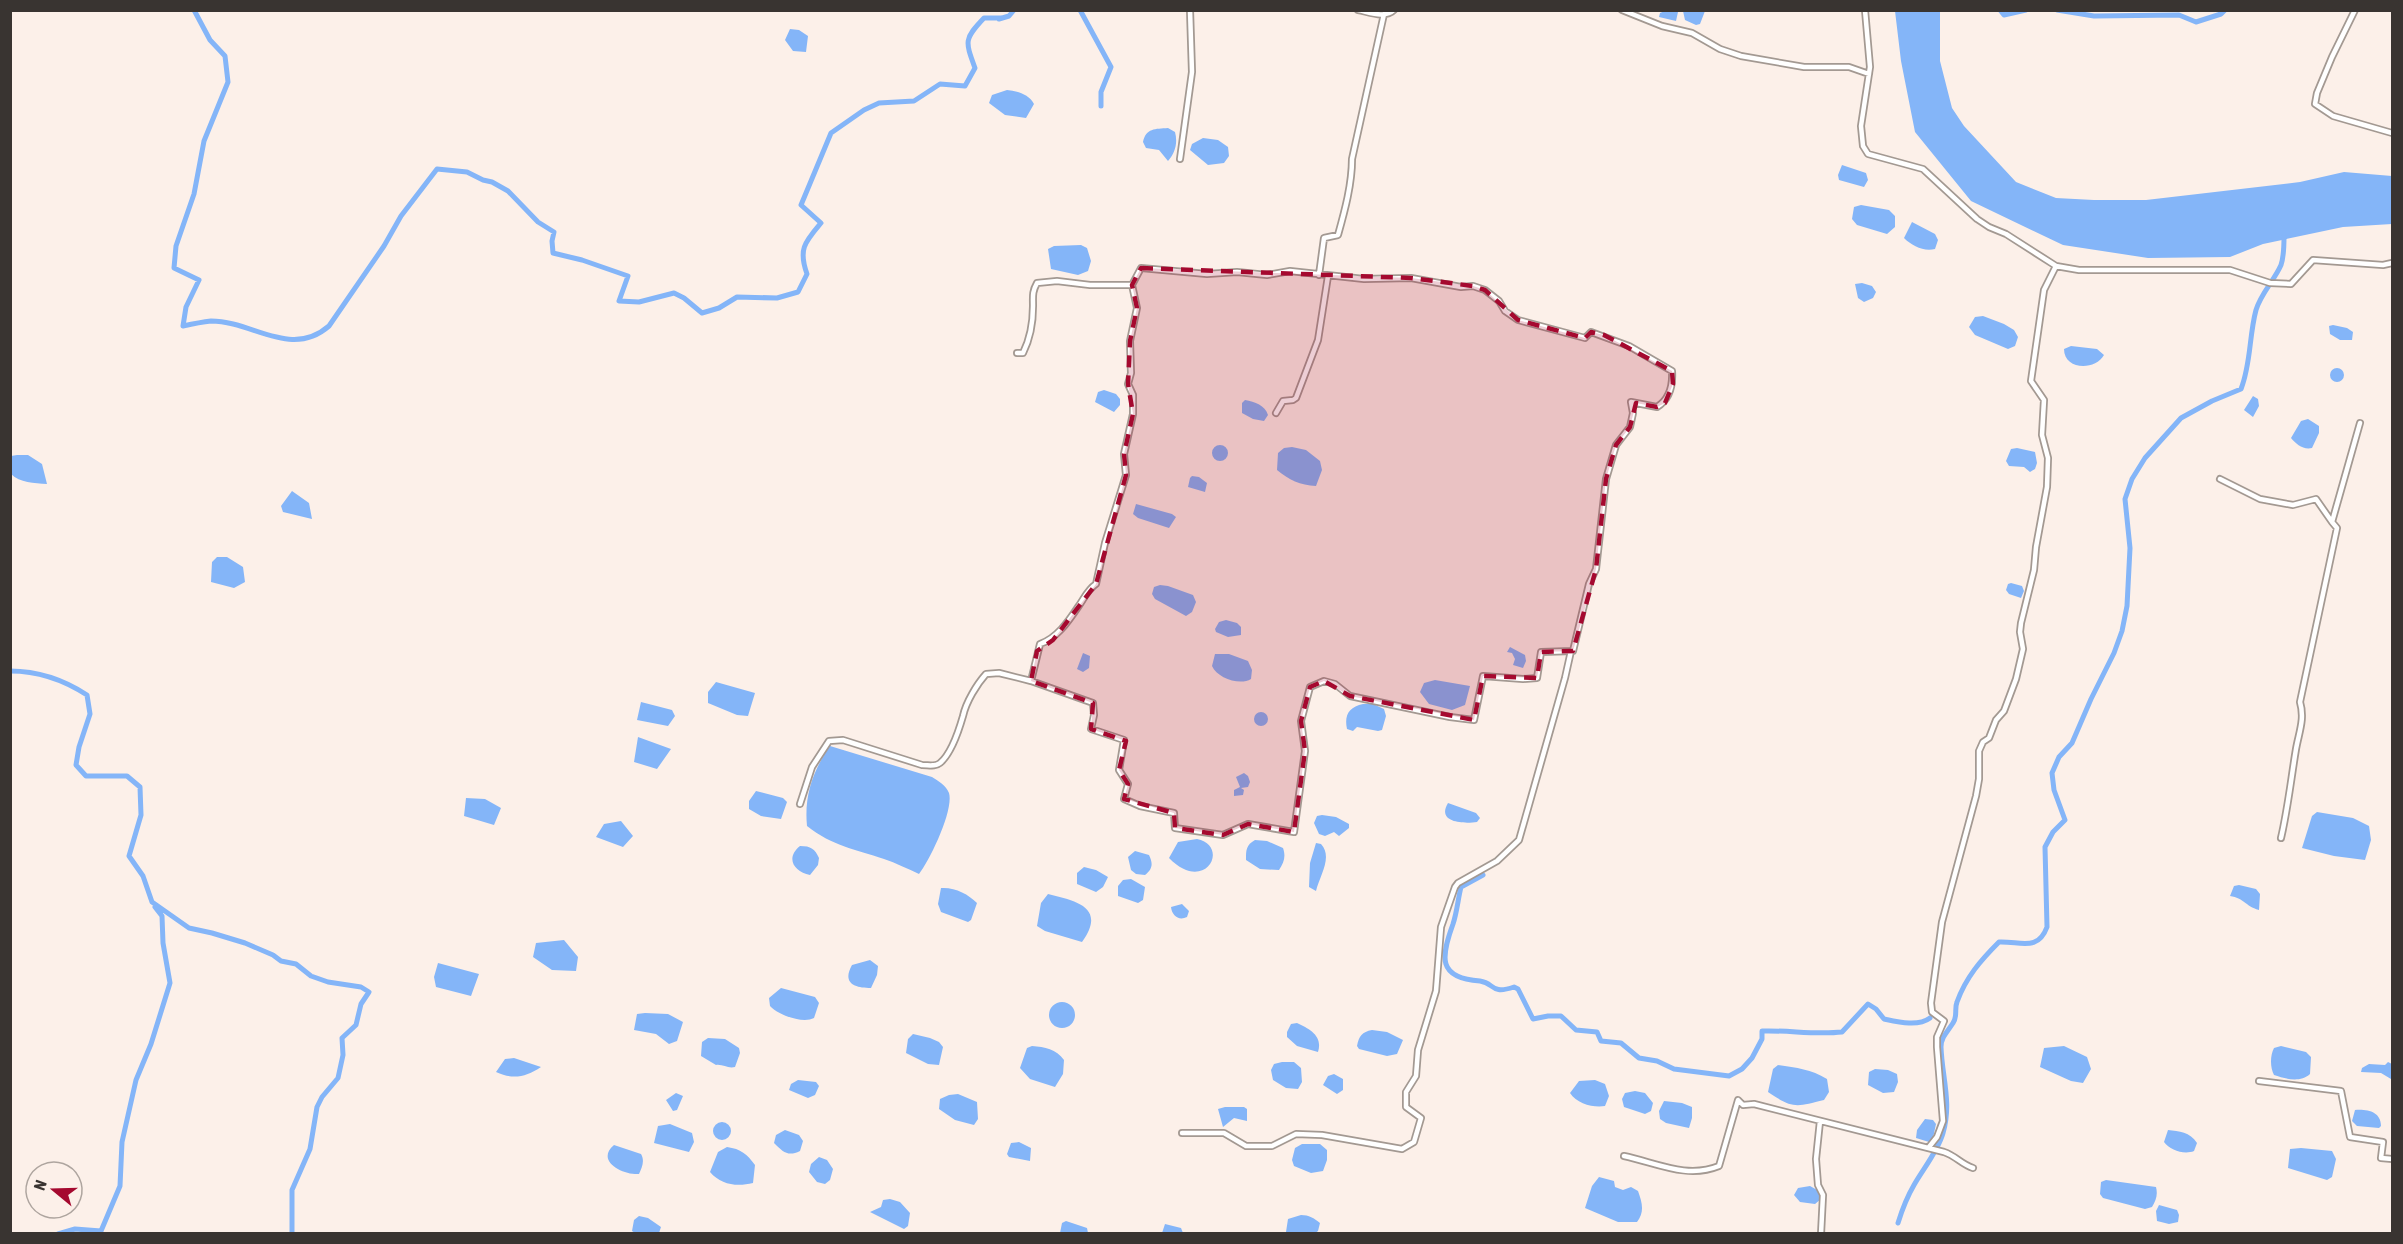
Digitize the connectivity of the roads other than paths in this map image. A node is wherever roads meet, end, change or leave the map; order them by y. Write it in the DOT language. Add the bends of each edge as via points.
graph roads {
  1 [pos="1190,10"];
  2 [pos="1358,10"];
  3 [pos="1394,10"];
  4 [pos="1622,10"];
  5 [pos="1865,10"];
  6 [pos="2355,10"];
  7 [pos="1384,14"];
  8 [pos="1869,74"];
  9 [pos="2392,133"];
  10 [pos="1180,159"];
  11 [pos="2392,263"];
  12 [pos="2056,266"];
  13 [pos="1319,275"];
  14 [pos="1328,276"];
  15 [pos="1132,285"];
  16 [pos="1017,353"];
  17 [pos="1276,412"];
  18 [pos="2360,423"];
  19 [pos="2220,479"];
  20 [pos="2332,522"];
  21 [pos="1571,651"];
  22 [pos="1031,681"];
  23 [pos="800,804"];
  24 [pos="2281,838"];
  25 [pos="2259,1081"];
  26 [pos="1820,1121"];
  27 [pos="1182,1133"];
  28 [pos="1929,1147"];
  29 [pos="1624,1156"];
  30 [pos="2392,1159"];
  31 [pos="1973,1168"];
  32 [pos="1821,1233"];
  1 -- 10 [label="street" via="1192,72"];
  2 -- 7 [label="street"];
  3 -- 7 [label="street"];
  4 -- 8 [label="street" via="1692,33 1741,56 1804,67 1849,68"];
  5 -- 8 [label="street"];
  6 -- 9 [label="street" via="2315,104 2333,116"];
  7 -- 13 [label="street" via="1343,215 1338,235 1324,238"];
  8 -- 12 [label="street" via="1861,126 1868,154 1923,169 1977,219"];
  11 -- 12 [label="street" via="2313,260 2291,284 2270,283 2230,270 2079,270"];
  12 -- 28 [label="street" via="2044,290 2031,381 2044,400 2042,435 2048,458 2044,506 2021,623 2023,649 2004,711 1979,751 1976,796 1942,922 1931,1004 1932,1012 1944,1021 1937,1037 1943,1121 1938,1137"];
  13 -- 14 [label="street"];
  13 -- 15 [label="street" via="1141,268"];
  14 -- 17 [label="street" via="1313,355 1296,398 1283,400"];
  14 -- 21 [label="street" via="1411,278 1473,286 1485,290 1518,320 1585,338 1591,332 1604,335 1672,371 1673,384 1665,402 1657,407 1631,402 1634,413 1630,427 1616,445 1606,479 1596,569 1588,584"];
  15 -- 16 [label="street" via="1037,283 1032,292 1028,344 1023,353"];
  15 -- 22 [label="street" via="1137,308 1130,340 1128,384 1133,395 1133,414 1124,454 1126,475 1096,584 1053,639 1040,644"];
  18 -- 20 [label="street"];
  19 -- 20 [label="street" via="2260,499 2293,505 2316,499"];
  20 -- 24 [label="street" via="2337,528 2300,702 2304,713"];
  21 -- 22 [label="street" via="1541,652 1537,678 1483,676 1474,720 1350,696 1324,681 1310,687 1301,721 1305,751 1294,832 1248,824 1223,835 1174,828 1174,813 1124,799 1128,784 1119,770 1124,740 1090,729 1093,703"];
  21 -- 27 [label="street" via="1519,840 1497,861 1458,883 1448,908 1442,927 1436,991 1418,1050 1416,1076 1406,1092 1406,1107 1421,1118 1414,1142 1402,1149 1296,1134 1272,1146 1246,1146 1224,1133"];
  22 -- 23 [label="street" via="986,674 966,707 942,762 935,766 843,740 829,741 812,767"];
  25 -- 30 [label="street" via="2341,1092 2350,1137 2383,1142 2382,1158"];
  26 -- 28 [label="street"];
  26 -- 29 [label="street" via="1754,1104 1743,1105 1738,1100 1719,1166 1707,1171 1676,1171"];
  26 -- 32 [label="street" via="1816,1158 1818,1185 1823,1195"];
  28 -- 31 [label="street" via="1956,1156 1961,1164"];
}
